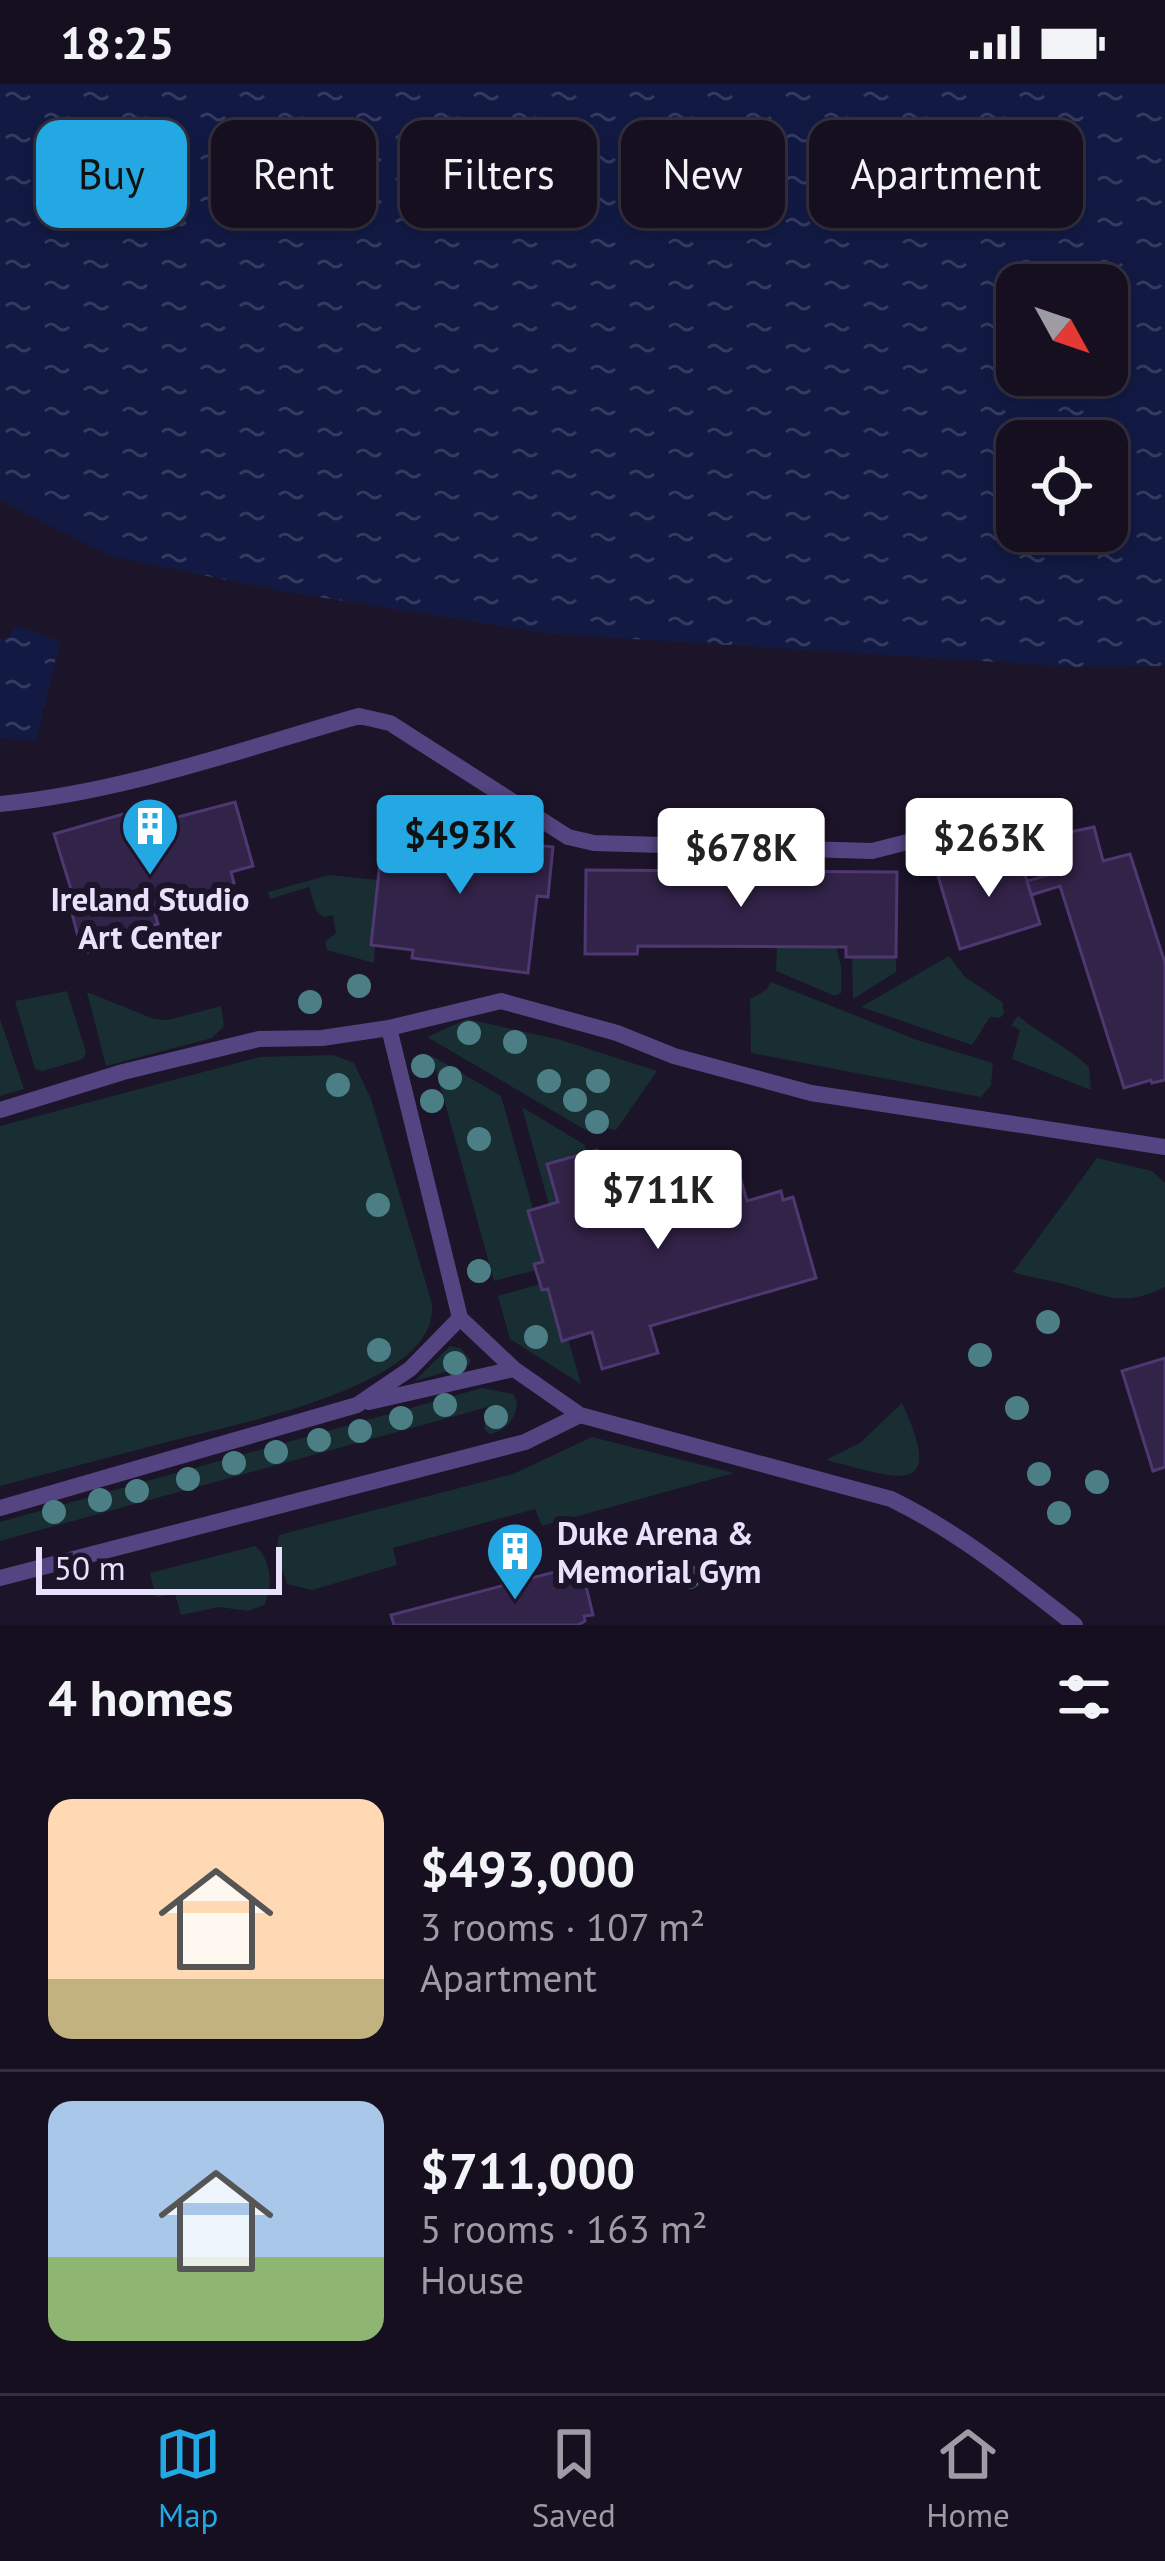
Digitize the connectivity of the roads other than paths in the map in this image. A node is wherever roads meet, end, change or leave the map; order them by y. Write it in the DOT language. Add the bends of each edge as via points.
graph roads {
  1 [pos="0,804"];
  2 [pos="1031,811"];
  3 [pos="389,1028"];
  4 [pos="0,1110"];
  5 [pos="1165,1147"];
  6 [pos="460,1318"];
  7 [pos="514,1369"];
  8 [pos="357,1406"];
  9 [pos="580,1415"];
  10 [pos="0,1508"];
  11 [pos="0,1578"];
  12 [pos="1076,1625"];
  1 -- 2 [label="lane" via="169,772 359,716 390,723 568,837 594,842 872,850"];
  3 -- 4 [label="lane" via="259,1039"];
  3 -- 5 [label="lane" via="502,1000 811,1093"];
  3 -- 6 [label="lane"];
  6 -- 7 [label="lane"];
  6 -- 8 [label="lane" via="410,1369"];
  7 -- 8 [label="lane"];
  7 -- 9 [label="lane"];
  8 -- 10 [label="lane"];
  9 -- 11 [label="lane" via="526,1442"];
  9 -- 12 [label="lane" via="891,1499 984,1555"];
}
